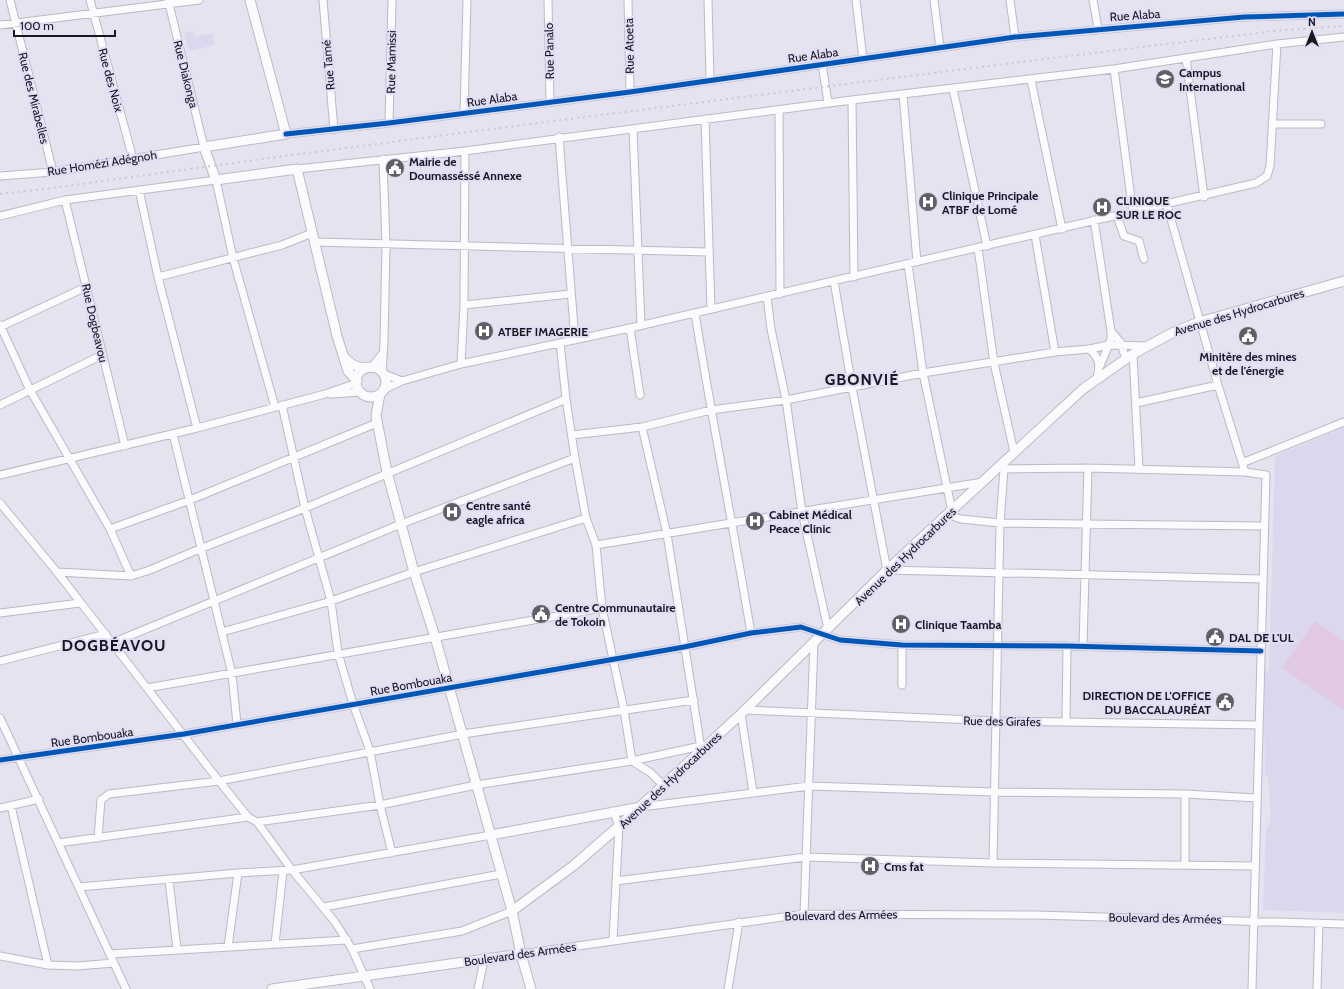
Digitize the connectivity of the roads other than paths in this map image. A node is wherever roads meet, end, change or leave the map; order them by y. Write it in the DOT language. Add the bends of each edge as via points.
graph roads {
  1 [pos="10,0"];
  2 [pos="90,0"];
  3 [pos="199,0"];
  4 [pos="250,0"];
  5 [pos="323,0"];
  6 [pos="392,0"];
  7 [pos="467,0"];
  8 [pos="548,0"];
  9 [pos="628,0"];
  10 [pos="708,0"];
  11 [pos="712,0"];
  12 [pos="856,0"];
  13 [pos="934,0"];
  14 [pos="1010,0"];
  15 [pos="1093,0"];
  16 [pos="169,2"];
  17 [pos="93,13"];
  18 [pos="1344,14"];
  19 [pos="15,23"];
  20 [pos="0,25"];
  21 [pos="1098,28"];
  22 [pos="1015,37"];
  23 [pos="1344,37"];
  24 [pos="1278,44"];
  25 [pos="940,48"];
  26 [pos="1186,58"];
  27 [pos="863,59"];
  28 [pos="822,64"];
  29 [pos="1114,69"];
  30 [pos="710,79"];
  31 [pos="1031,80"];
  32 [pos="953,89"];
  33 [pos="630,92"];
  34 [pos="903,94"];
  35 [pos="852,100"];
  36 [pos="550,102"];
  37 [pos="828,103"];
  38 [pos="779,110"];
  39 [pos="464,113"];
  40 [pos="705,119"];
  41 [pos="389,123"];
  42 [pos="1272,124"];
  43 [pos="1321,124"];
  44 [pos="633,129"];
  45 [pos="334,130"];
  46 [pos="286,134"];
  47 [pos="559,137"];
  48 [pos="204,147"];
  49 [pos="465,150"];
  50 [pos="133,159"];
  51 [pos="383,159"];
  52 [pos="297,169"];
  53 [pos="52,172"];
  54 [pos="0,176"];
  55 [pos="216,180"];
  56 [pos="139,190"];
  57 [pos="1204,196"];
  58 [pos="65,200"];
  59 [pos="1167,205"];
  60 [pos="1133,213"];
  61 [pos="0,216"];
  62 [pos="1117,216"];
  63 [pos="1094,220"];
  64 [pos="1062,229"];
  65 [pos="1035,236"];
  66 [pos="314,238"];
  67 [pos="386,245"];
  68 [pos="465,246"];
  69 [pos="987,246"];
  70 [pos="978,248"];
  71 [pos="568,249"];
  72 [pos="639,250"];
  73 [pos="709,252"];
  74 [pos="233,258"];
  75 [pos="1144,259"];
  76 [pos="917,262"];
  77 [pos="908,264"];
  78 [pos="158,277"];
  79 [pos="854,277"];
  80 [pos="1344,280"];
  81 [pos="834,281"];
  82 [pos="86,287"];
  83 [pos="570,294"];
  84 [pos="780,294"];
  85 [pos="767,297"];
  86 [pos="464,305"];
  87 [pos="711,309"];
  88 [pos="695,313"];
  89 [pos="1200,322"];
  90 [pos="641,325"];
  91 [pos="0,326"];
  92 [pos="630,328"];
  93 [pos="1111,331"];
  94 [pos="575,340"];
  95 [pos="560,343"];
  96 [pos="1109,345"];
  97 [pos="1122,345"];
  98 [pos="1146,346"];
  99 [pos="1089,349"];
  100 [pos="384,351"];
  101 [pos="1055,352"];
  102 [pos="102,355"];
  103 [pos="1129,357"];
  104 [pos="344,358"];
  105 [pos="994,363"];
  106 [pos="461,364"];
  107 [pos="1100,366"];
  108 [pos="369,368"];
  109 [pos="383,373"];
  110 [pos="923,373"];
  111 [pos="1098,379"];
  112 [pos="402,381"];
  113 [pos="357,382"];
  114 [pos="1218,385"];
  115 [pos="852,388"];
  116 [pos="30,390"];
  117 [pos="383,392"];
  118 [pos="325,394"];
  119 [pos="364,394"];
  120 [pos="640,395"];
  121 [pos="566,399"];
  122 [pos="786,400"];
  123 [pos="1136,403"];
  124 [pos="0,405"];
  125 [pos="279,406"];
  126 [pos="711,410"];
  127 [pos="377,420"];
  128 [pos="1344,422"];
  129 [pos="642,427"];
  130 [pos="197,428"];
  131 [pos="173,434"];
  132 [pos="572,435"];
  133 [pos="125,446"];
  134 [pos="1014,452"];
  135 [pos="294,457"];
  136 [pos="68,458"];
  137 [pos="576,458"];
  138 [pos="1242,463"];
  139 [pos="1002,468"];
  140 [pos="1088,468"];
  141 [pos="1139,469"];
  142 [pos="387,472"];
  143 [pos="1245,472"];
  144 [pos="0,475"];
  145 [pos="983,482"];
  146 [pos="947,486"];
  147 [pos="874,499"];
  148 [pos="190,500"];
  149 [pos="0,503"];
  150 [pos="305,508"];
  151 [pos="952,511"];
  152 [pos="802,512"];
  153 [pos="586,518"];
  154 [pos="733,523"];
  155 [pos="1000,523"];
  156 [pos="1086,523"];
  157 [pos="401,524"];
  158 [pos="1264,526"];
  159 [pos="110,529"];
  160 [pos="667,534"];
  161 [pos="596,545"];
  162 [pos="202,548"];
  163 [pos="319,558"];
  164 [pos="887,570"];
  165 [pos="57,572"];
  166 [pos="414,572"];
  167 [pos="1000,574"];
  168 [pos="1084,575"];
  169 [pos="131,576"];
  170 [pos="1263,579"];
  171 [pos="215,600"];
  172 [pos="331,601"];
  173 [pos="80,603"];
  174 [pos="602,608"];
  175 [pos="0,613"];
  176 [pos="826,631"];
  177 [pos="222,632"];
  178 [pos="751,633"];
  179 [pos="106,634"];
  180 [pos="435,637"];
  181 [pos="814,642"];
  182 [pos="112,643"];
  183 [pos="902,645"];
  184 [pos="1067,646"];
  185 [pos="1083,646"];
  186 [pos="684,647"];
  187 [pos="998,647"];
  188 [pos="1261,651"];
  189 [pos="338,653"];
  190 [pos="612,659"];
  191 [pos="0,661"];
  192 [pos="232,674"];
  193 [pos="902,684"];
  194 [pos="147,688"];
  195 [pos="448,688"];
  196 [pos="694,700"];
  197 [pos="353,704"];
  198 [pos="624,710"];
  199 [pos="743,712"];
  200 [pos="811,714"];
  201 [pos="0,718"];
  202 [pos="996,721"];
  203 [pos="1066,721"];
  204 [pos="237,724"];
  205 [pos="1259,725"];
  206 [pos="184,734"];
  207 [pos="462,734"];
  208 [pos="701,748"];
  209 [pos="370,751"];
  210 [pos="20,758"];
  211 [pos="0,760"];
  212 [pos="632,761"];
  213 [pos="219,781"];
  214 [pos="476,784"];
  215 [pos="664,786"];
  216 [pos="809,786"];
  217 [pos="753,792"];
  218 [pos="994,792"];
  219 [pos="1185,794"];
  220 [pos="1257,798"];
  221 [pos="39,799"];
  222 [pos="380,805"];
  223 [pos="11,806"];
  224 [pos="641,807"];
  225 [pos="0,808"];
  226 [pos="613,811"];
  227 [pos="248,817"];
  228 [pos="256,822"];
  229 [pos="620,826"];
  230 [pos="491,835"];
  231 [pos="98,838"];
  232 [pos="58,843"];
  233 [pos="392,853"];
  234 [pos="806,857"];
  235 [pos="994,863"];
  236 [pos="1184,865"];
  237 [pos="1255,866"];
  238 [pos="292,870"];
  239 [pos="283,871"];
  240 [pos="238,873"];
  241 [pos="501,874"];
  242 [pos="169,880"];
  243 [pos="616,881"];
  244 [pos="79,887"];
  245 [pos="324,907"];
  246 [pos="512,911"];
  247 [pos="804,914"];
  248 [pos="1254,920"];
  249 [pos="739,922"];
  250 [pos="1319,923"];
  251 [pos="1344,924"];
  252 [pos="347,940"];
  253 [pos="612,940"];
  254 [pos="275,944"];
  255 [pos="228,947"];
  256 [pos="352,949"];
  257 [pos="177,950"];
  258 [pos="110,954"];
  259 [pos="521,954"];
  260 [pos="0,956"];
  261 [pos="484,960"];
  262 [pos="114,963"];
  263 [pos="48,965"];
  264 [pos="364,976"];
  265 [pos="291,988"];
  266 [pos="126,989"];
  267 [pos="272,989"];
  268 [pos="370,989"];
  269 [pos="478,989"];
  270 [pos="531,989"];
  271 [pos="728,989"];
  272 [pos="1252,989"];
  273 [pos="1317,989"];
  1 -- 19 [label="street, Rue des Mirabelles"];
  2 -- 17 [label="street, Rue des Noix"];
  3 -- 16 [label="street"];
  4 -- 46 [label="main road"];
  5 -- 45 [label="street, Rue Tamé"];
  6 -- 41 [label="street, Rue Mamissi"];
  7 -- 39 [label="street"];
  8 -- 36 [label="street, Rue Panalo"];
  9 -- 33 [label="street, Rue Atoeta"];
  10 -- 11 [label="street"];
  10 -- 30 [label="street"];
  12 -- 27 [label="street"];
  13 -- 25 [label="street"];
  14 -- 22 [label="street"];
  15 -- 21 [label="street"];
  16 -- 17 [label="street"];
  16 -- 48 [label="street, Rue Diakonga"];
  17 -- 19 [label="street"];
  17 -- 50 [label="street, Rue des Noix"];
  18 -- 21 [label="street, Rue Alaba" via="1244,17"];
  19 -- 20 [label="street"];
  19 -- 53 [label="street, Rue des Mirabelles"];
  21 -- 22 [label="street, Rue Alaba"];
  22 -- 25 [label="street, Rue Alaba"];
  23 -- 24 [label="street"];
  24 -- 26 [label="street"];
  24 -- 42 [label="street"];
  25 -- 27 [label="street, Rue Alaba"];
  26 -- 29 [label="street"];
  26 -- 57 [label="street"];
  27 -- 28 [label="street, Rue Alaba"];
  28 -- 30 [label="street, Rue Alaba"];
  28 -- 37 [label="street"];
  29 -- 31 [label="street"];
  29 -- 60 [label="street"];
  30 -- 33 [label="street, Rue Alaba"];
  31 -- 32 [label="street"];
  31 -- 64 [label="street"];
  32 -- 34 [label="street"];
  32 -- 69 [label="street"];
  33 -- 36 [label="street, Rue Alaba"];
  34 -- 35 [label="street"];
  34 -- 76 [label="street"];
  35 -- 37 [label="street"];
  35 -- 79 [label="street"];
  36 -- 39 [label="street, Rue Alaba"];
  37 -- 38 [label="street"];
  38 -- 40 [label="street"];
  38 -- 84 [label="street"];
  39 -- 41 [label="street, Rue Alaba"];
  40 -- 44 [label="street"];
  40 -- 73 [label="street"];
  41 -- 45 [label="street, Rue Alaba"];
  42 -- 43 [label="street"];
  42 -- 57 [label="street" via="1270,166 1264,179"];
  44 -- 47 [label="street"];
  44 -- 72 [label="street"];
  45 -- 46 [label="street, Rue Alaba"];
  46 -- 48 [label="main road"];
  47 -- 49 [label="street"];
  47 -- 71 [label="street"];
  48 -- 50 [label="street, Rue Homézi Adégnoh"];
  48 -- 55 [label="main road"];
  49 -- 51 [label="street"];
  49 -- 68 [label="street"];
  50 -- 53 [label="street, Rue Homézi Adégnoh"];
  51 -- 52 [label="street"];
  51 -- 67 [label="street"];
  52 -- 55 [label="main road"];
  52 -- 66 [label="main road"];
  53 -- 54 [label="street, Rue Homézi Adégnoh"];
  55 -- 56 [label="street"];
  55 -- 74 [label="street"];
  56 -- 58 [label="street"];
  56 -- 78 [label="street"];
  57 -- 59 [label="street"];
  58 -- 61 [label="street"];
  58 -- 82 [label="street, Rue Dogbeavou"];
  59 -- 60 [label="street"];
  59 -- 89 [label="street"];
  60 -- 62 [label="street"];
  62 -- 63 [label="street"];
  62 -- 75 [label="street" via="1124,236 1139,241"];
  63 -- 64 [label="street"];
  63 -- 93 [label="street"];
  64 -- 65 [label="street"];
  65 -- 69 [label="street"];
  65 -- 101 [label="street"];
  66 -- 67 [label="street"];
  66 -- 74 [label="street"];
  66 -- 104 [label="main road"];
  67 -- 68 [label="street"];
  67 -- 100 [label="street"];
  68 -- 71 [label="street"];
  68 -- 86 [label="street"];
  69 -- 70 [label="street"];
  70 -- 76 [label="street"];
  70 -- 105 [label="street"];
  71 -- 72 [label="street"];
  71 -- 83 [label="street"];
  72 -- 73 [label="street"];
  72 -- 90 [label="street"];
  73 -- 87 [label="street"];
  74 -- 78 [label="street"];
  74 -- 125 [label="street"];
  76 -- 77 [label="street"];
  77 -- 79 [label="street"];
  77 -- 110 [label="street"];
  78 -- 130 [label="street"];
  79 -- 81 [label="street"];
  80 -- 89 [label="main road, Avenue des Hydrocarbures"];
  81 -- 84 [label="street"];
  81 -- 115 [label="street"];
  82 -- 91 [label="street"];
  82 -- 102 [label="street, Rue Dogbeavou"];
  83 -- 86 [label="street"];
  83 -- 94 [label="street"];
  84 -- 85 [label="street"];
  85 -- 87 [label="street"];
  85 -- 122 [label="street"];
  86 -- 106 [label="street"];
  87 -- 88 [label="street"];
  88 -- 90 [label="street"];
  88 -- 126 [label="street"];
  89 -- 98 [label="main road, Avenue des Hydrocarbures"];
  89 -- 114 [label="street"];
  90 -- 92 [label="street"];
  91 -- 116 [label="street"];
  92 -- 94 [label="street"];
  92 -- 120 [label="street"];
  93 -- 96 [label="street" via="1112,339"];
  93 -- 97 [label="street"];
  94 -- 95 [label="street"];
  95 -- 106 [label="street"];
  95 -- 121 [label="street"];
  96 -- 97 [label="street"];
  96 -- 99 [label="street"];
  96 -- 107 [label="street"];
  97 -- 98 [label="street"];
  97 -- 103 [label="street"];
  98 -- 103 [label="main road, Avenue des Hydrocarbures"];
  99 -- 101 [label="street"];
  99 -- 107 [label="street" via="1098,358"];
  100 -- 108 [label="street" via="377,362"];
  100 -- 109 [label="street"];
  101 -- 105 [label="street"];
  102 -- 116 [label="street"];
  102 -- 133 [label="street, Rue Dogbeavou"];
  103 -- 111 [label="main road, Avenue des Hydrocarbures"];
  103 -- 123 [label="street"];
  104 -- 108 [label="main road" via="350,364"];
  104 -- 113 [label="main road" via="348,371"];
  105 -- 110 [label="street"];
  105 -- 134 [label="street"];
  106 -- 112 [label="street"];
  107 -- 111 [label="street"];
  108 -- 109 [label="main road"];
  108 -- 113 [label="main road" via="360,373"];
  109 -- 112 [label="street"];
  109 -- 117 [label="main road" via="386,381"];
  110 -- 115 [label="street"];
  110 -- 146 [label="street"];
  111 -- 134 [label="main road, Avenue des Hydrocarbures"];
  112 -- 117 [label="street"];
  113 -- 118 [label="street"];
  113 -- 119 [label="main road"];
  114 -- 123 [label="street"];
  114 -- 138 [label="street"];
  115 -- 122 [label="street"];
  115 -- 147 [label="street"];
  116 -- 124 [label="street"];
  116 -- 136 [label="street"];
  117 -- 119 [label="main road"];
  117 -- 127 [label="main road"];
  118 -- 119 [label="street"];
  118 -- 125 [label="street"];
  119 -- 127 [label="main road"];
  121 -- 132 [label="street"];
  121 -- 142 [label="street"];
  122 -- 126 [label="street"];
  122 -- 152 [label="street"];
  123 -- 141 [label="street"];
  125 -- 130 [label="street"];
  125 -- 135 [label="street"];
  126 -- 129 [label="street"];
  126 -- 154 [label="street"];
  127 -- 135 [label="street"];
  127 -- 142 [label="main road"];
  128 -- 138 [label="street"];
  129 -- 132 [label="street"];
  129 -- 160 [label="street"];
  130 -- 131 [label="street"];
  131 -- 133 [label="street"];
  131 -- 148 [label="street"];
  132 -- 137 [label="street"];
  133 -- 136 [label="street"];
  134 -- 139 [label="main road, Avenue des Hydrocarbures"];
  135 -- 148 [label="street"];
  135 -- 150 [label="street"];
  136 -- 144 [label="street"];
  136 -- 159 [label="street"];
  137 -- 153 [label="street"];
  137 -- 157 [label="street"];
  138 -- 143 [label="street"];
  139 -- 140 [label="street"];
  139 -- 145 [label="main road, Avenue des Hydrocarbures"];
  139 -- 155 [label="street"];
  140 -- 141 [label="street"];
  140 -- 156 [label="street"];
  141 -- 143 [label="street"];
  142 -- 150 [label="street"];
  142 -- 157 [label="main road"];
  143 -- 158 [label="street" via="1263,473 1267,477"];
  145 -- 146 [label="street"];
  145 -- 151 [label="main road, Avenue des Hydrocarbures"];
  146 -- 147 [label="street"];
  146 -- 151 [label="street"];
  147 -- 152 [label="street"];
  147 -- 164 [label="street"];
  148 -- 159 [label="street"];
  148 -- 162 [label="street"];
  149 -- 165 [label="street"];
  150 -- 162 [label="street"];
  150 -- 163 [label="street"];
  151 -- 155 [label="street" via="961,519"];
  151 -- 164 [label="main road, Avenue des Hydrocarbures"];
  152 -- 154 [label="street"];
  152 -- 176 [label="street"];
  153 -- 161 [label="street"];
  153 -- 166 [label="street"];
  154 -- 160 [label="street"];
  154 -- 178 [label="street"];
  155 -- 156 [label="street"];
  155 -- 167 [label="street"];
  156 -- 158 [label="street"];
  156 -- 168 [label="street"];
  157 -- 163 [label="street"];
  157 -- 166 [label="main road"];
  158 -- 170 [label="street"];
  159 -- 169 [label="street"];
  160 -- 161 [label="street"];
  160 -- 186 [label="street"];
  161 -- 174 [label="street"];
  162 -- 169 [label="street"];
  162 -- 171 [label="street"];
  163 -- 171 [label="street"];
  163 -- 172 [label="street"];
  164 -- 167 [label="street"];
  164 -- 176 [label="main road, Avenue des Hydrocarbures"];
  165 -- 169 [label="street"];
  165 -- 173 [label="street"];
  166 -- 172 [label="street"];
  166 -- 180 [label="main road"];
  167 -- 168 [label="street"];
  167 -- 187 [label="street"];
  168 -- 170 [label="street"];
  168 -- 185 [label="street"];
  170 -- 188 [label="street"];
  171 -- 177 [label="street"];
  171 -- 182 [label="street"];
  172 -- 177 [label="street"];
  172 -- 189 [label="street"];
  173 -- 175 [label="street"];
  173 -- 179 [label="street"];
  174 -- 180 [label="street"];
  174 -- 190 [label="street"];
  176 -- 178 [label="street, Rue Bombouaka" via="801,627"];
  176 -- 181 [label="main road, Avenue des Hydrocarbures"];
  176 -- 183 [label="street, Rue Bombouaka" via="840,640"];
  177 -- 192 [label="street"];
  178 -- 186 [label="street, Rue Bombouaka"];
  179 -- 182 [label="street"];
  179 -- 191 [label="street"];
  180 -- 189 [label="street"];
  180 -- 195 [label="main road"];
  181 -- 199 [label="main road, Avenue des Hydrocarbures"];
  181 -- 200 [label="street"];
  182 -- 194 [label="street"];
  183 -- 187 [label="street, Rue Bombouaka"];
  183 -- 193 [label="street"];
  184 -- 185 [label="street, Rue Bombouaka"];
  184 -- 187 [label="street, Rue Bombouaka"];
  184 -- 203 [label="street"];
  185 -- 188 [label="street, Rue Bombouaka"];
  186 -- 190 [label="street, Rue Bombouaka"];
  186 -- 196 [label="street"];
  187 -- 202 [label="street"];
  188 -- 205 [label="street"];
  189 -- 192 [label="street"];
  189 -- 197 [label="street"];
  190 -- 195 [label="street, Rue Bombouaka"];
  190 -- 198 [label="street"];
  192 -- 194 [label="street"];
  192 -- 204 [label="street"];
  194 -- 206 [label="street"];
  195 -- 197 [label="street, Rue Bombouaka"];
  195 -- 207 [label="main road"];
  196 -- 198 [label="street"];
  196 -- 208 [label="street"];
  197 -- 204 [label="street, Rue Bombouaka"];
  197 -- 209 [label="street"];
  198 -- 207 [label="street"];
  198 -- 212 [label="street"];
  199 -- 200 [label="street, Rue des Girafes"];
  199 -- 208 [label="main road, Avenue des Hydrocarbures"];
  199 -- 217 [label="street"];
  200 -- 202 [label="street, Rue des Girafes"];
  200 -- 216 [label="street"];
  201 -- 210 [label="street"];
  202 -- 203 [label="street, Rue des Girafes"];
  202 -- 218 [label="street"];
  203 -- 205 [label="street, Rue des Girafes"];
  204 -- 206 [label="street, Rue Bombouaka"];
  205 -- 220 [label="street"];
  206 -- 210 [label="street, Rue Bombouaka"];
  206 -- 213 [label="street"];
  207 -- 209 [label="street"];
  207 -- 214 [label="main road"];
  208 -- 212 [label="street"];
  208 -- 215 [label="main road, Avenue des Hydrocarbures"];
  209 -- 213 [label="street"];
  209 -- 222 [label="street"];
  210 -- 211 [label="street, Rue Bombouaka"];
  210 -- 221 [label="street"];
  212 -- 214 [label="street"];
  212 -- 215 [label="street" via="651,773"];
  213 -- 227 [label="street"];
  213 -- 231 [label="street" via="105,796 101,800"];
  214 -- 222 [label="street"];
  214 -- 230 [label="main road"];
  215 -- 224 [label="main road, Avenue des Hydrocarbures"];
  216 -- 217 [label="street"];
  216 -- 218 [label="street"];
  216 -- 234 [label="street"];
  217 -- 224 [label="street"];
  218 -- 219 [label="street"];
  218 -- 235 [label="street"];
  219 -- 220 [label="street"];
  219 -- 236 [label="street"];
  220 -- 237 [label="street"];
  221 -- 223 [label="street"];
  221 -- 232 [label="street"];
  222 -- 228 [label="street"];
  222 -- 233 [label="street"];
  223 -- 225 [label="street"];
  223 -- 263 [label="street"];
  224 -- 226 [label="main road"];
  224 -- 229 [label="main road, Avenue des Hydrocarbures"];
  226 -- 229 [label="street"];
  226 -- 230 [label="main road"];
  227 -- 228 [label="street"];
  227 -- 231 [label="street"];
  228 -- 238 [label="street"];
  229 -- 243 [label="street"];
  229 -- 246 [label="main road, Avenue des Hydrocarbures" via="573,866"];
  230 -- 233 [label="street"];
  230 -- 241 [label="main road"];
  231 -- 232 [label="street"];
  232 -- 244 [label="street"];
  233 -- 238 [label="street"];
  234 -- 235 [label="street"];
  234 -- 243 [label="street"];
  234 -- 247 [label="street"];
  235 -- 236 [label="street"];
  236 -- 237 [label="street"];
  237 -- 248 [label="street"];
  238 -- 239 [label="street"];
  238 -- 245 [label="street"];
  239 -- 240 [label="street"];
  239 -- 254 [label="street"];
  240 -- 242 [label="street"];
  240 -- 255 [label="street"];
  241 -- 245 [label="street"];
  241 -- 246 [label="main road"];
  242 -- 244 [label="street"];
  242 -- 257 [label="street"];
  243 -- 253 [label="street"];
  244 -- 258 [label="street"];
  245 -- 252 [label="street"];
  246 -- 256 [label="street" via="462,930"];
  246 -- 259 [label="main road"];
  247 -- 248 [label="street, Boulevard des Armées" via="994,914"];
  247 -- 249 [label="street, Boulevard des Armées"];
  248 -- 250 [label="street, Boulevard des Armées"];
  248 -- 272 [label="street"];
  249 -- 253 [label="street, Boulevard des Armées"];
  249 -- 271 [label="street"];
  250 -- 251 [label="street, Boulevard des Armées"];
  250 -- 273 [label="street"];
  252 -- 254 [label="street"];
  252 -- 256 [label="street"];
  253 -- 259 [label="street, Boulevard des Armées"];
  254 -- 255 [label="street"];
  255 -- 257 [label="street"];
  256 -- 264 [label="street"];
  257 -- 258 [label="street"];
  258 -- 262 [label="street"];
  259 -- 261 [label="main road, Boulevard des Armées"];
  259 -- 270 [label="main road"];
  260 -- 263 [label="street"];
  261 -- 264 [label="main road, Boulevard des Armées"];
  261 -- 269 [label="street"];
  262 -- 263 [label="street" via="89,966"];
  262 -- 266 [label="street"];
  264 -- 265 [label="main road, Boulevard des Armées"];
  264 -- 268 [label="street"];
  265 -- 267 [label="main road, Boulevard des Armées"];
}
